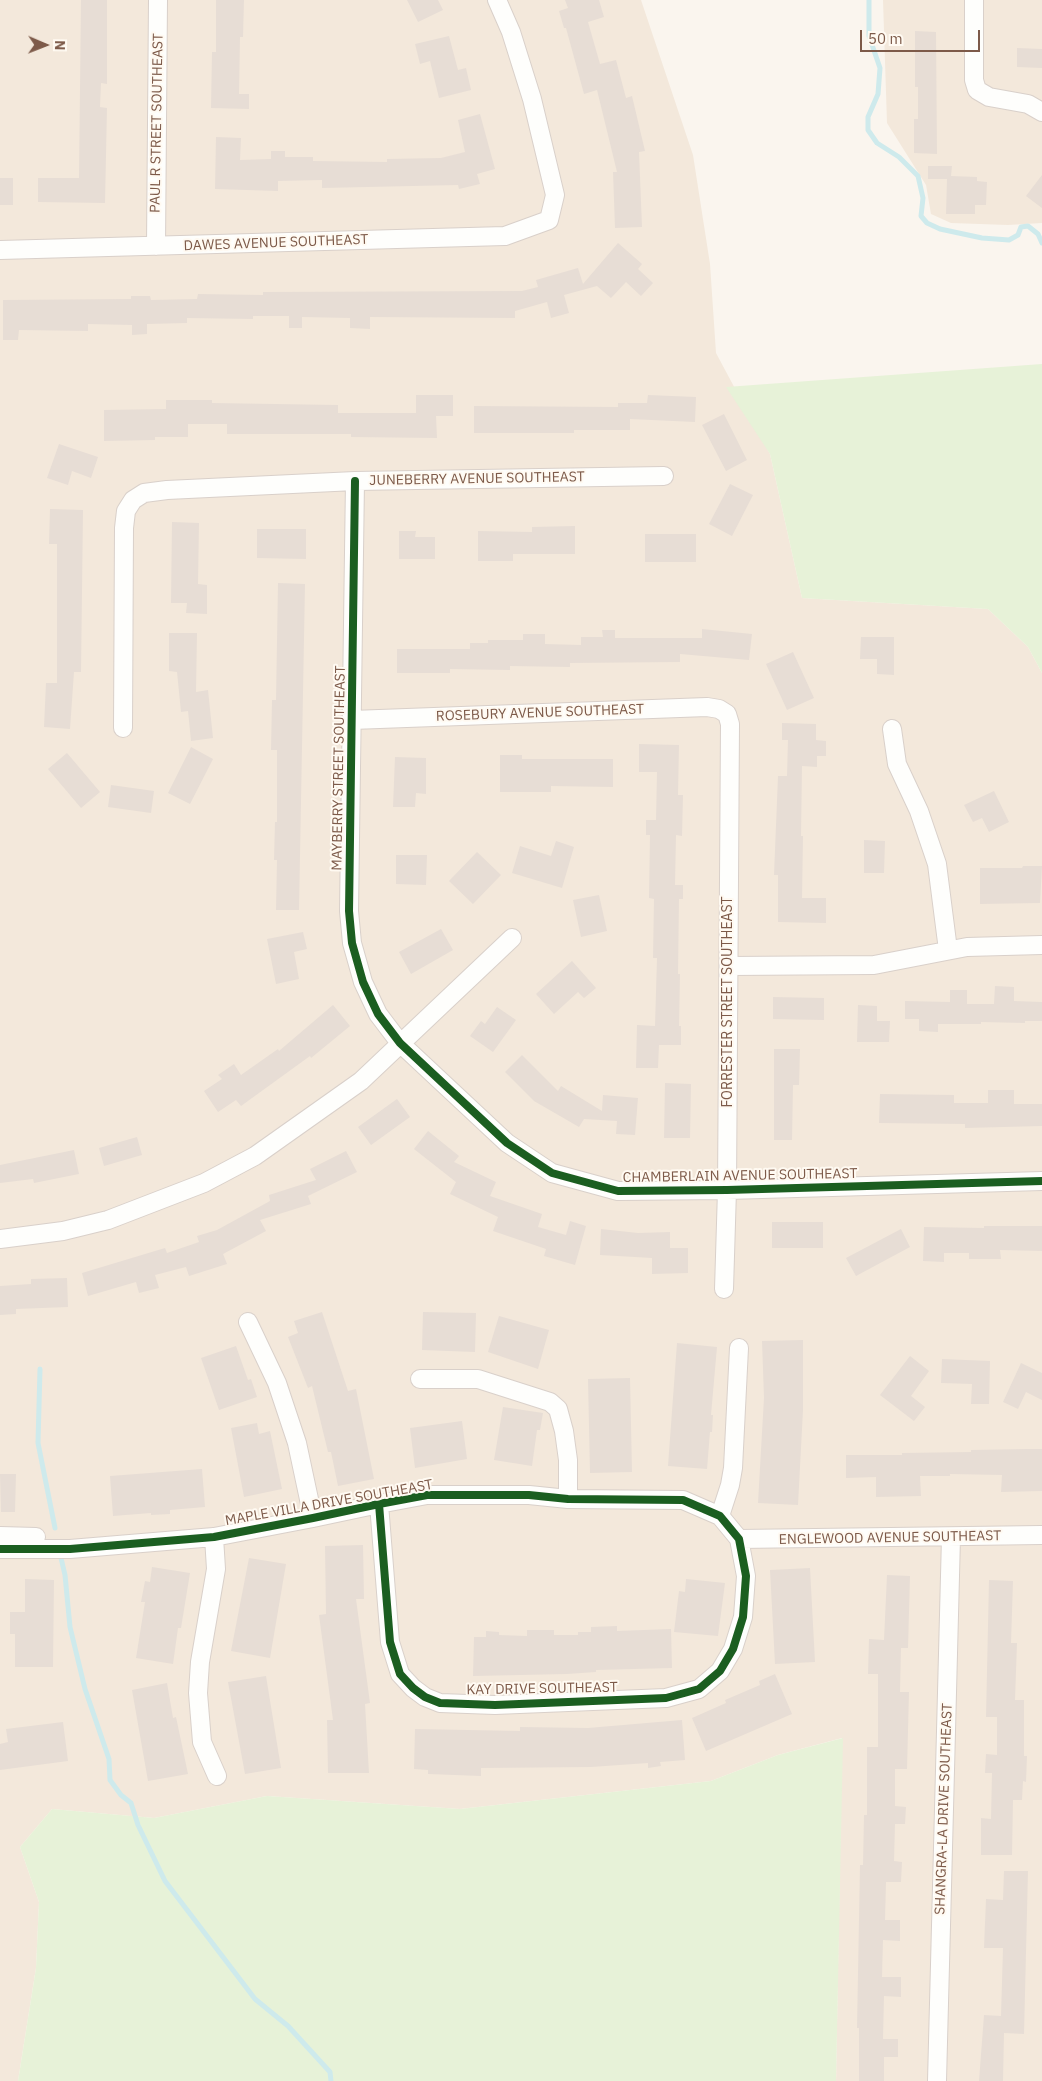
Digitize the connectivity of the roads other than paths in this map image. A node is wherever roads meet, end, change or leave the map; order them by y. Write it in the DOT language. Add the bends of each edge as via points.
graph roads {
  1 [pos="158,0"];
  2 [pos="497,0"];
  3 [pos="974,0"];
  4 [pos="1042,112"];
  5 [pos="156,246"];
  6 [pos="0,250"];
  7 [pos="664,476"];
  8 [pos="355,480"];
  9 [pos="727,714"];
  10 [pos="352,720"];
  11 [pos="123,728"];
  12 [pos="892,729"];
  13 [pos="512,938"];
  14 [pos="1042,945"];
  15 [pos="948,950"];
  16 [pos="729,966"];
  17 [pos="400,1043"];
  18 [pos="1042,1181"];
  19 [pos="727,1190"];
  20 [pos="0,1239"];
  21 [pos="724,1289"];
  22 [pos="248,1322"];
  23 [pos="739,1348"];
  24 [pos="420,1380"];
  25 [pos="568,1499"];
  26 [pos="379,1504"];
  27 [pos="720,1516"];
  28 [pos="313,1518"];
  29 [pos="1042,1535"];
  30 [pos="0,1536"];
  31 [pos="214,1537"];
  32 [pos="951,1537"];
  33 [pos="739,1539"];
  34 [pos="102,1546"];
  35 [pos="0,1549"];
  36 [pos="217,1776"];
  37 [pos="937,2081"];
  1 -- 5 [label="street, PAUL R STREET SOUTHEAST"];
  2 -- 5 [label="street, DAWES AVENUE SOUTHEAST" via="532,98 554,195 548,220 505,236"];
  3 -- 4 [label="street" via="976,90 989,97 1028,104"];
  5 -- 6 [label="street, DAWES AVENUE SOUTHEAST"];
  7 -- 8 [label="street, JUNEBERRY AVENUE SOUTHEAST"];
  8 -- 10 [label="street, MAYBERRY STREET SOUTHEAST"];
  8 -- 11 [label="street, JUNEBERRY AVENUE SOUTHEAST" via="167,490 144,493 133,500 126,511 124,528"];
  9 -- 10 [label="street, ROSEBURY AVENUE SOUTHEAST" via="708,707"];
  9 -- 16 [label="street, FORRESTER STREET SOUTHEAST" via="730,724"];
  10 -- 17 [label="street, MAYBERRY STREET SOUTHEAST" via="349,911 352,943 374,1006"];
  12 -- 15 [label="street" via="897,764 926,828 937,864"];
  13 -- 17 [label="street"];
  14 -- 15 [label="street"];
  15 -- 16 [label="street" via="874,965"];
  16 -- 19 [label="street, FORRESTER STREET SOUTHEAST"];
  17 -- 19 [label="street, CHAMBERLAIN AVENUE SOUTHEAST" via="507,1143 552,1173 618,1191"];
  17 -- 20 [label="street" via="360,1081 280,1139 204,1184 108,1220 63,1231"];
  18 -- 19 [label="street, CHAMBERLAIN AVENUE SOUTHEAST"];
  19 -- 21 [label="street, FORRESTER STREET SOUTHEAST"];
  22 -- 28 [label="street" via="277,1383 297,1443"];
  23 -- 27 [label="street" via="733,1468"];
  24 -- 25 [label="street" via="478,1379 550,1402 558,1409 564,1431"];
  25 -- 26 [label="street, MAPLE VILLA DRIVE SOUTHEAST" via="529,1495 427,1495"];
  25 -- 27 [label="street, MAPLE VILLA DRIVE SOUTHEAST" via="683,1500"];
  26 -- 28 [label="street, MAPLE VILLA DRIVE SOUTHEAST"];
  26 -- 33 [label="street, KAY DRIVE SOUTHEAST" via="390,1642 400,1674 413,1688 440,1703 495,1705 666,1698 699,1690 720,1671 733,1649 743,1617 746,1576"];
  27 -- 33 [label="street, MAPLE VILLA DRIVE SOUTHEAST"];
  28 -- 31 [label="street, MAPLE VILLA DRIVE SOUTHEAST"];
  29 -- 32 [label="street, ENGLEWOOD AVENUE SOUTHEAST"];
  30 -- 34 [label="street, MAPLE VILLA DRIVE SOUTHEAST" via="71,1537"];
  31 -- 34 [label="street, MAPLE VILLA DRIVE SOUTHEAST"];
  31 -- 36 [label="street" via="216,1569 198,1693 202,1742"];
  32 -- 33 [label="street, ENGLEWOOD AVENUE SOUTHEAST"];
  32 -- 37 [label="street, SHANGRA-LA DRIVE SOUTHEAST"];
  34 -- 35 [label="street, MAPLE VILLA DRIVE SOUTHEAST"];
}
